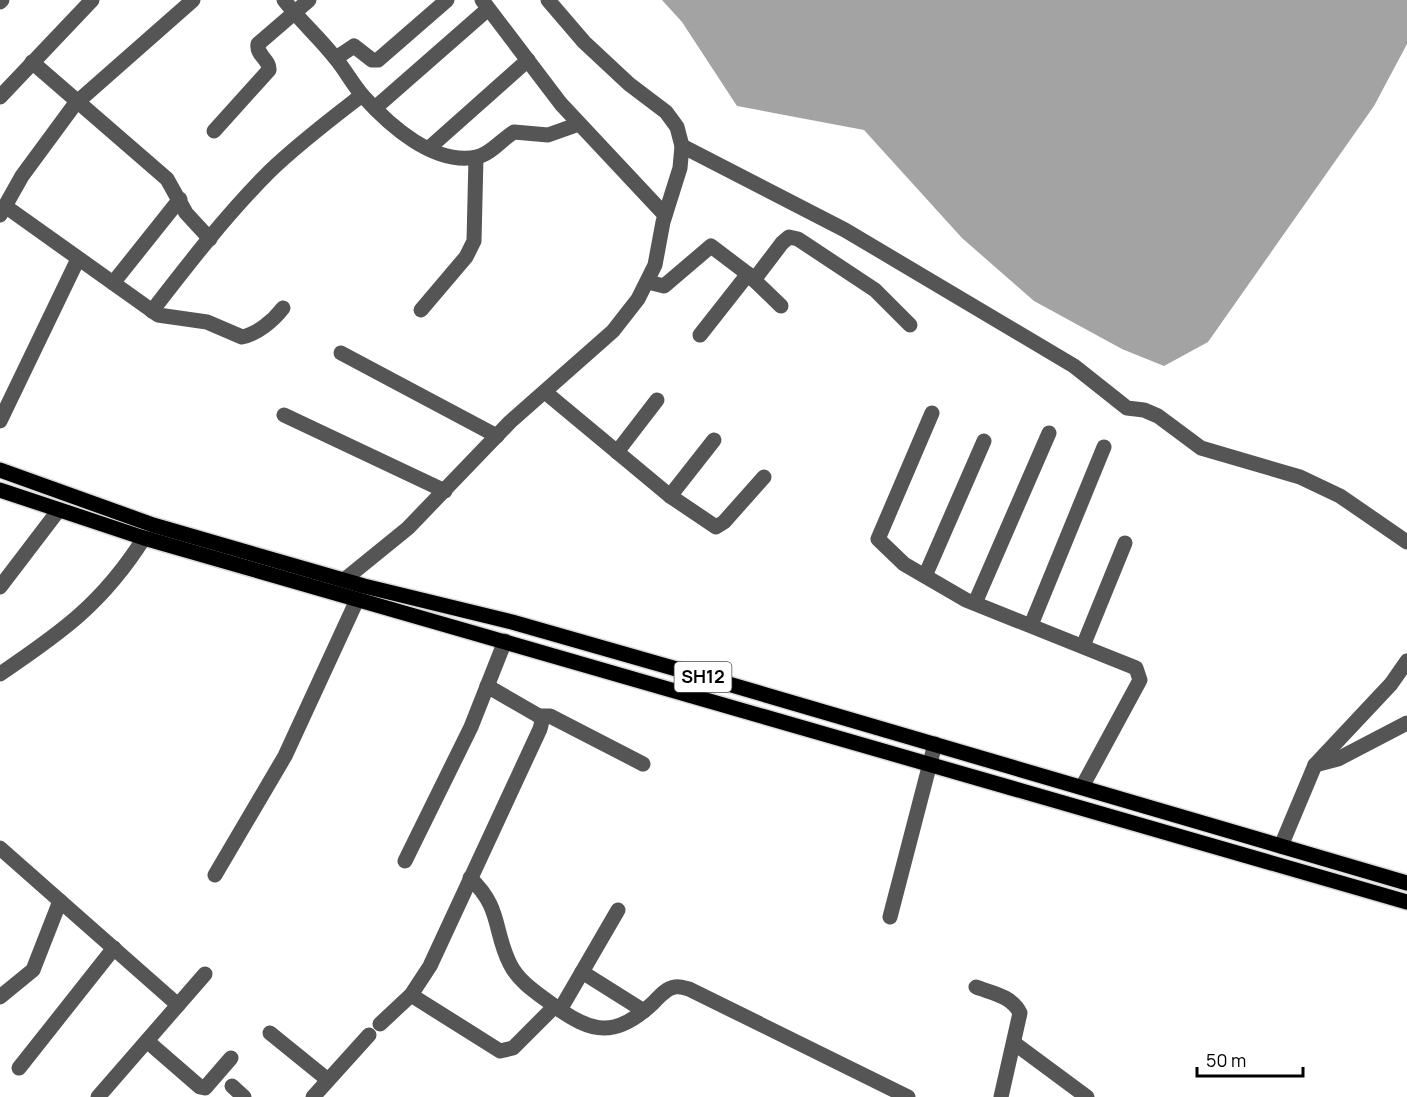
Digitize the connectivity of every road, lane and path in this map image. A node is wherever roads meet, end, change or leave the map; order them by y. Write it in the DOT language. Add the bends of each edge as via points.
graph roads {
  1 [pos="92,0"];
  2 [pos="194,0"];
  3 [pos="309,0"];
  4 [pos="447,0"];
  5 [pos="549,0"];
  6 [pos="485,4"];
  7 [pos="289,6"];
  8 [pos="336,58"];
  9 [pos="528,60"];
  10 [pos="32,62"];
  11 [pos="362,95"];
  12 [pos="0,98"];
  13 [pos="78,100"];
  14 [pos="375,108"];
  15 [pos="579,124"];
  16 [pos="214,131"];
  17 [pos="682,146"];
  18 [pos="429,148"];
  19 [pos="476,157"];
  20 [pos="180,199"];
  21 [pos="2,211"];
  22 [pos="665,215"];
  23 [pos="210,238"];
  24 [pos="78,259"];
  25 [pos="751,277"];
  26 [pos="648,282"];
  27 [pos="113,283"];
  28 [pos="781,306"];
  29 [pos="283,308"];
  30 [pos="421,310"];
  31 [pos="152,311"];
  32 [pos="910,326"];
  33 [pos="700,335"];
  34 [pos="341,353"];
  35 [pos="545,392"];
  36 [pos="657,400"];
  37 [pos="932,412"];
  38 [pos="284,415"];
  39 [pos="0,421"];
  40 [pos="1049,433"];
  41 [pos="497,436"];
  42 [pos="714,440"];
  43 [pos="984,441"];
  44 [pos="1104,447"];
  45 [pos="617,452"];
  46 [pos="0,470"];
  47 [pos="764,477"];
  48 [pos="0,490"];
  49 [pos="445,491"];
  50 [pos="670,496"];
  51 [pos="58,511"];
  52 [pos="144,538"];
  53 [pos="1407,542"];
  54 [pos="1125,543"];
  55 [pos="925,576"];
  56 [pos="344,580"];
  57 [pos="0,587"];
  58 [pos="357,600"];
  59 [pos="975,603"];
  60 [pos="1031,625"];
  61 [pos="505,641"];
  62 [pos="1083,646"];
  63 [pos="1407,661"];
  64 [pos="0,674"];
  65 [pos="487,686"];
  66 [pos="539,716"];
  67 [pos="1407,723"];
  68 [pos="934,744"];
  69 [pos="930,763"];
  70 [pos="643,764"];
  71 [pos="1315,765"];
  72 [pos="1082,787"];
  73 [pos="1281,846"];
  74 [pos="0,848"];
  75 [pos="405,861"];
  76 [pos="215,874"];
  77 [pos="470,878"];
  78 [pos="1407,883"];
  79 [pos="60,901"];
  80 [pos="1407,902"];
  81 [pos="618,910"];
  82 [pos="890,916"];
  83 [pos="114,948"];
  84 [pos="582,972"];
  85 [pos="205,974"];
  86 [pos="976,987"];
  87 [pos="411,995"];
  88 [pos="0,997"];
  89 [pos="178,1005"];
  90 [pos="557,1008"];
  91 [pos="644,1011"];
  92 [pos="270,1033"];
  93 [pos="147,1041"];
  94 [pos="1014,1043"];
  95 [pos="231,1059"];
  96 [pos="19,1068"];
  97 [pos="328,1080"];
  98 [pos="232,1086"];
  99 [pos="98,1097"];
  100 [pos="244,1097"];
  101 [pos="313,1097"];
  102 [pos="908,1097"];
  103 [pos="1002,1097"];
  104 [pos="1087,1097"];
  1 -- 10 [label="street"];
  2 -- 13 [label="street"];
  3 -- 7 [label="street"];
  4 -- 8 [label="street" via="378,60 372,60 354,46"];
  5 -- 17 [label="street" via="584,42 666,112 677,127"];
  6 -- 9 [label="street"];
  6 -- 14 [label="street"];
  7 -- 8 [label="street"];
  7 -- 16 [label="street" via="258,44 269,70"];
  8 -- 11 [label="street"];
  9 -- 15 [label="street"];
  9 -- 18 [label="street"];
  10 -- 12 [label="street"];
  10 -- 13 [label="street"];
  11 -- 14 [label="street"];
  11 -- 23 [label="street" via="269,172"];
  13 -- 20 [label="street" via="168,179"];
  13 -- 21 [label="street" via="22,176"];
  14 -- 18 [label="street" via="410,138"];
  15 -- 19 [label="street" via="548,135 514,132"];
  15 -- 22 [label="street"];
  17 -- 22 [label="street" via="680,168"];
  17 -- 53 [label="street" via="854,236 1074,366 1127,408 1158,416 1201,448 1300,477 1330,491"];
  18 -- 19 [label="street" via="466,159"];
  19 -- 30 [label="street" via="474,242 466,258"];
  20 -- 23 [label="street" via="186,213"];
  20 -- 27 [label="street"];
  21 -- 24 [label="street"];
  22 -- 26 [label="street"];
  23 -- 31 [label="street"];
  24 -- 27 [label="street"];
  24 -- 39 [label="street"];
  25 -- 26 [label="street" via="711,246 664,286"];
  25 -- 28 [label="street"];
  25 -- 32 [label="street" via="789,237 798,239 875,290"];
  25 -- 33 [label="street"];
  26 -- 35 [label="street" via="613,331"];
  27 -- 31 [label="street"];
  29 -- 31 [label="street" via="254,333 242,337 207,322 168,318"];
  34 -- 41 [label="street"];
  35 -- 41 [label="street"];
  35 -- 45 [label="street"];
  36 -- 45 [label="street"];
  37 -- 55 [label="street" via="878,539 904,564"];
  38 -- 49 [label="street"];
  40 -- 59 [label="street"];
  41 -- 49 [label="street"];
  42 -- 50 [label="street"];
  43 -- 55 [label="street"];
  44 -- 60 [label="street"];
  45 -- 50 [label="street"];
  46 -- 56 [label="main road, SH12" via="153,525"];
  47 -- 50 [label="street" via="716,527"];
  48 -- 51 [label="main road"];
  49 -- 56 [label="street" via="408,528"];
  51 -- 52 [label="main road"];
  51 -- 57 [label="street"];
  52 -- 58 [label="main road"];
  52 -- 64 [label="street" via="97,600 60,634"];
  54 -- 62 [label="street"];
  55 -- 59 [label="street"];
  56 -- 68 [label="main road, SH12" via="513,622"];
  58 -- 61 [label="main road"];
  58 -- 76 [label="street" via="285,756"];
  59 -- 60 [label="street"];
  60 -- 62 [label="street"];
  61 -- 65 [label="street"];
  61 -- 69 [label="main road"];
  62 -- 72 [label="street" via="1127,663 1140,673 1140,680"];
  63 -- 71 [label="street" via="1391,684"];
  65 -- 66 [label="street"];
  65 -- 75 [label="street"];
  66 -- 70 [label="street" via="550,716"];
  66 -- 77 [label="street" via="540,729"];
  67 -- 71 [label="street" via="1338,759"];
  68 -- 69 [label="street"];
  68 -- 72 [label="main road, SH12"];
  69 -- 80 [label="main road"];
  69 -- 82 [label="street"];
  71 -- 73 [label="street"];
  72 -- 73 [label="main road, SH12"];
  73 -- 78 [label="main road, SH12"];
  74 -- 79 [label="street"];
  77 -- 87 [label="street" via="430,966"];
  77 -- 90 [label="street" via="491,902 510,964 524,983"];
  79 -- 83 [label="street"];
  79 -- 88 [label="street" via="33,970"];
  81 -- 84 [label="street"];
  83 -- 89 [label="street"];
  83 -- 96 [label="street"];
  84 -- 90 [label="street"];
  84 -- 91 [label="street"];
  85 -- 89 [label="street"];
  86 -- 94 [label="street" via="1016,1004 1020,1013"];
  87 -- 90 [label="street" via="500,1051 513,1048"];
  87 -- 97 [label="street"];
  89 -- 93 [label="street"];
  90 -- 91 [label="street" via="602,1029 617,1027"];
  91 -- 102 [label="street" via="666,990 689,989"];
  92 -- 97 [label="street"];
  93 -- 95 [label="street" via="200,1087 205,1088"];
  93 -- 99 [label="street"];
  94 -- 103 [label="street"];
  94 -- 104 [label="street"];
  97 -- 101 [label="street"];
  98 -- 100 [label="street"];
}
